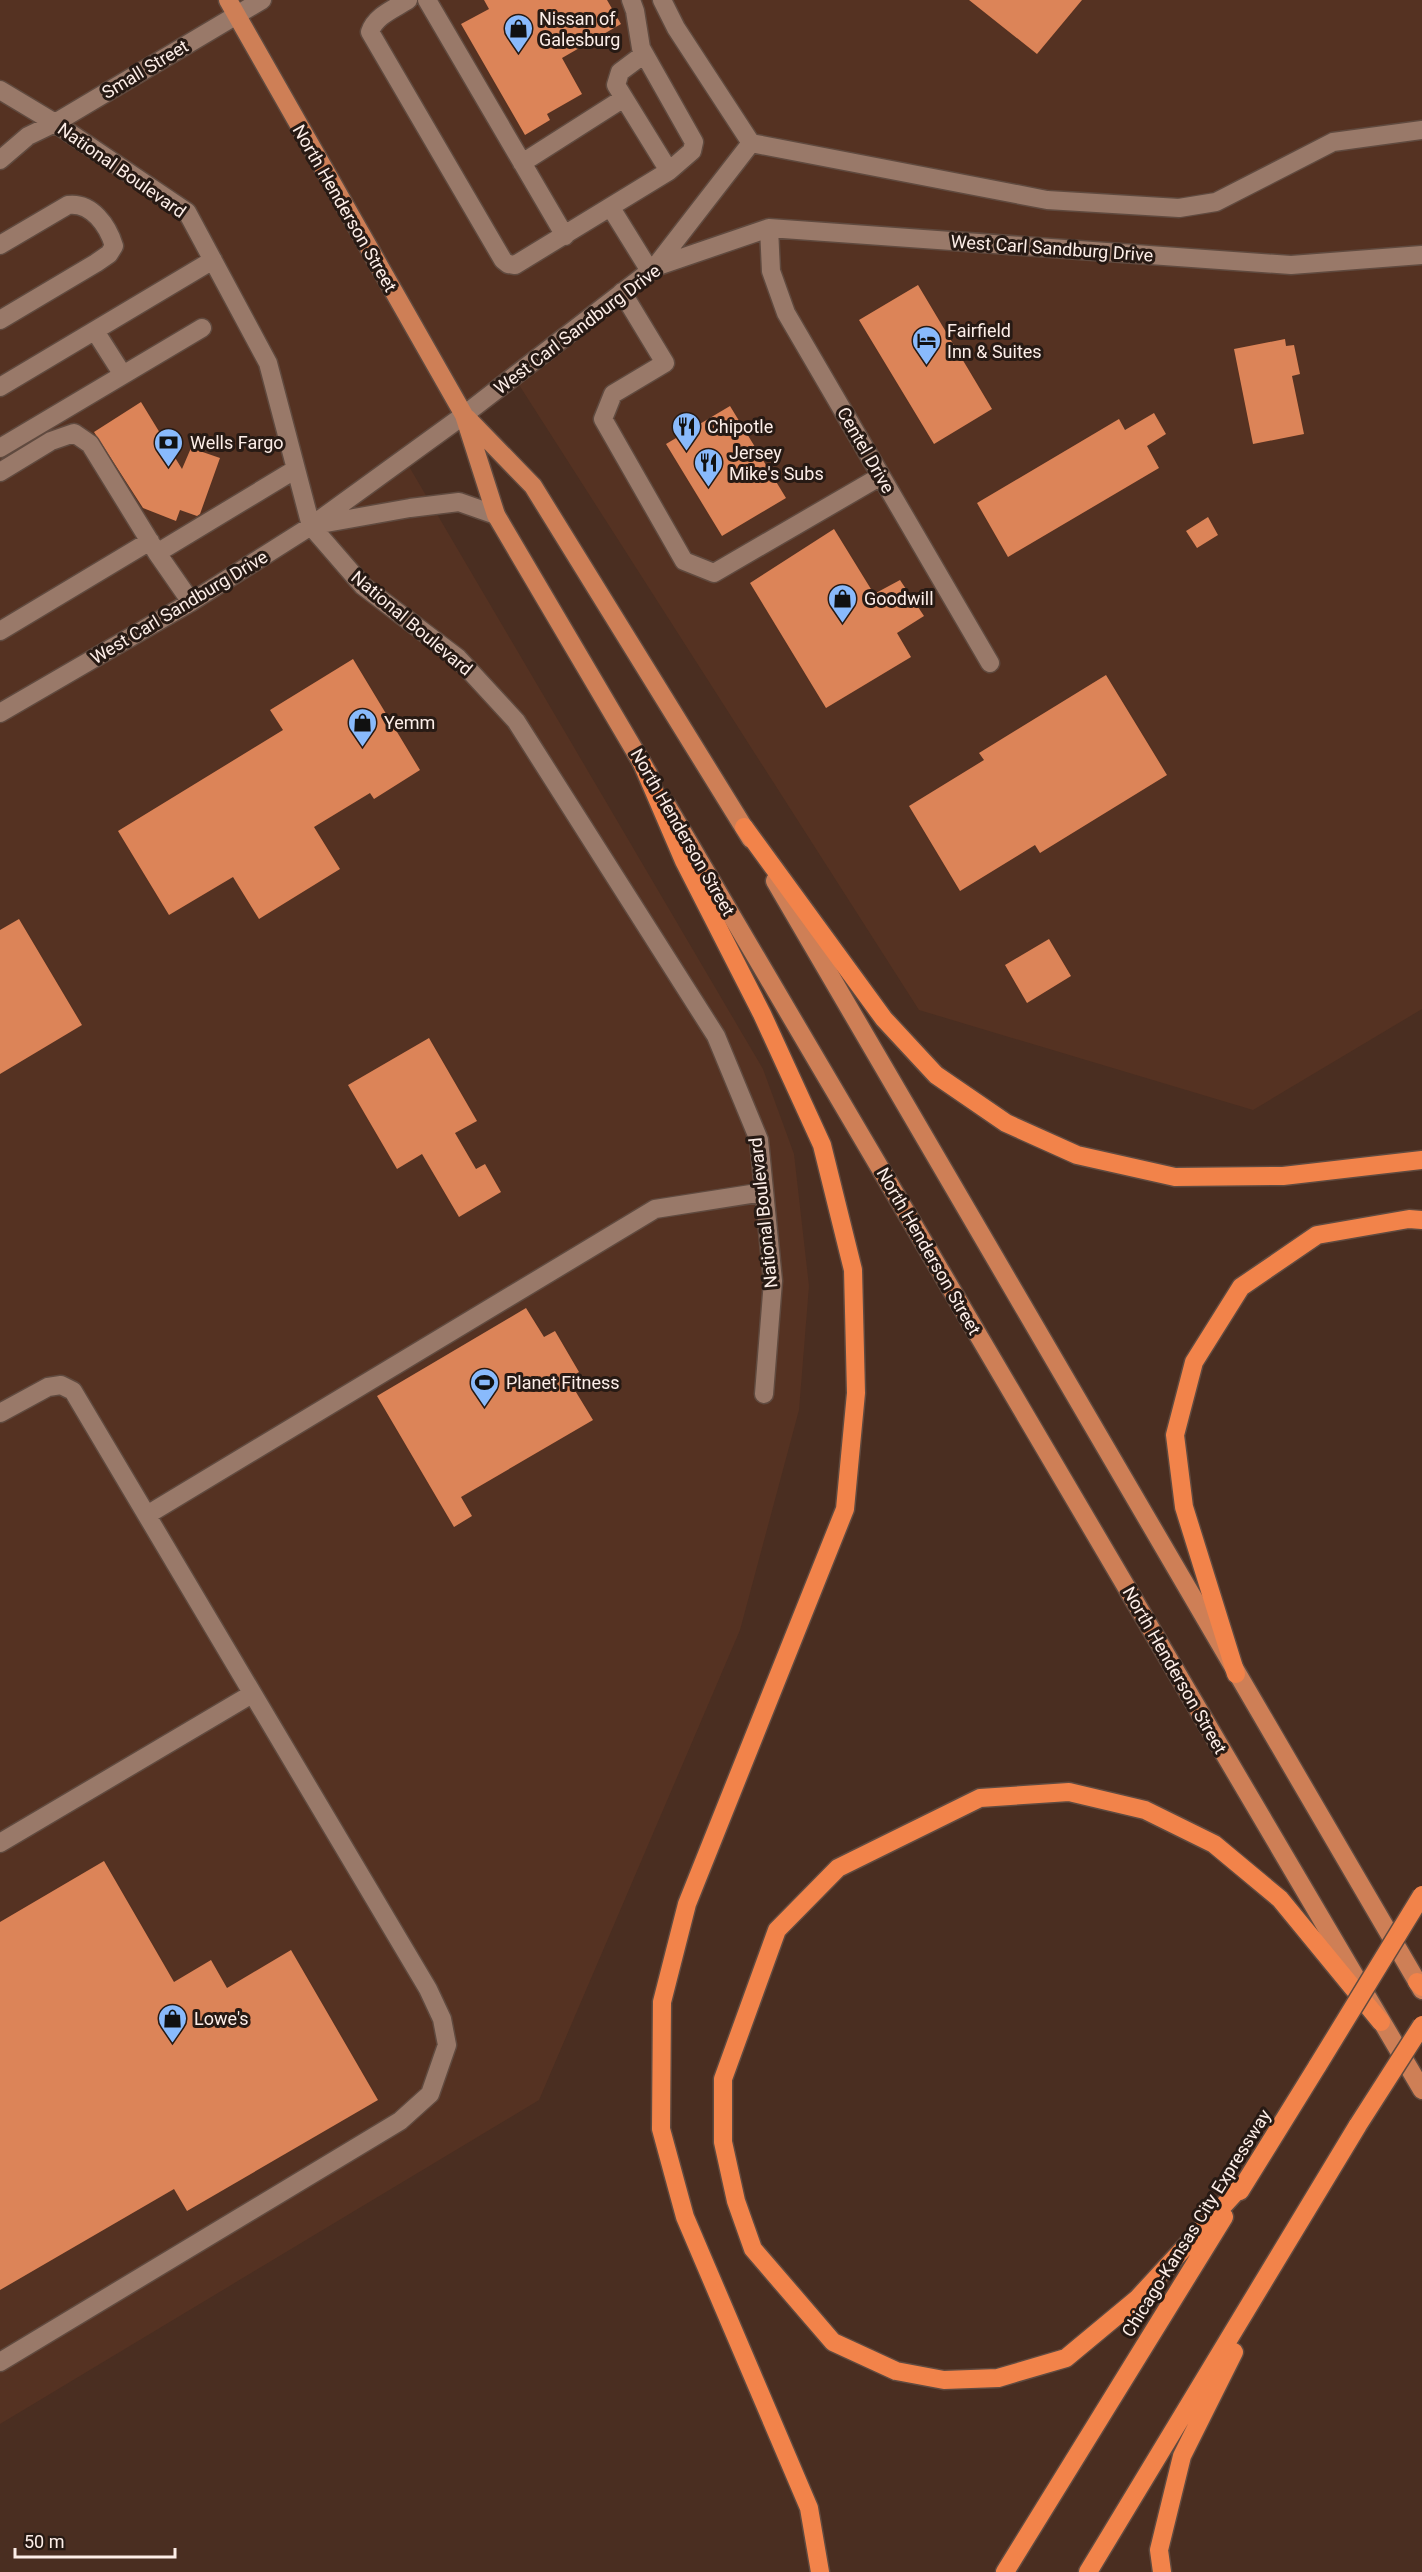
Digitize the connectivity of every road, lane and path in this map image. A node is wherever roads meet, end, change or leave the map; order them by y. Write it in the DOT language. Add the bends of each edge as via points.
graph roads {
  1 [pos="262,0"];
  2 [pos="408,0"];
  3 [pos="427,0"];
  4 [pos="631,0"];
  5 [pos="662,0"];
  6 [pos="232,8"];
  7 [pos="644,54"];
  8 [pos="0,90"];
  9 [pos="624,98"];
  10 [pos="55,123"];
  11 [pos="1421,135"];
  12 [pos="751,143"];
  13 [pos="0,160"];
  14 [pos="522,163"];
  15 [pos="669,171"];
  16 [pos="611,208"];
  17 [pos="769,228"];
  18 [pos="565,236"];
  19 [pos="0,244"];
  20 [pos="1422,255"];
  21 [pos="213,260"];
  22 [pos="652,269"];
  23 [pos="622,292"];
  24 [pos="0,320"];
  25 [pos="202,328"];
  26 [pos="95,331"];
  27 [pos="123,375"];
  28 [pos="0,387"];
  29 [pos="464,415"];
  30 [pos="0,448"];
  31 [pos="296,468"];
  32 [pos="0,472"];
  33 [pos="881,476"];
  34 [pos="496,514"];
  35 [pos="310,525"];
  36 [pos="154,547"];
  37 [pos="191,602"];
  38 [pos="0,631"];
  39 [pos="990,663"];
  40 [pos="0,713"];
  41 [pos="641,760"];
  42 [pos="744,827"];
  43 [pos="1422,1160"];
  44 [pos="764,1192"];
  45 [pos="1422,1220"];
  46 [pos="764,1394"];
  47 [pos="0,1413"];
  48 [pos="147,1515"];
  49 [pos="1236,1674"];
  50 [pos="252,1694"];
  51 [pos="0,1843"];
  52 [pos="1422,1895"];
  53 [pos="1420,1987"];
  54 [pos="1382,2022"];
  55 [pos="1422,2025"];
  56 [pos="1418,2084"];
  57 [pos="1246,2180"];
  58 [pos="1289,2240"];
  59 [pos="0,2362"];
  60 [pos="820,2572"];
  61 [pos="1005,2572"];
  62 [pos="1088,2572"];
  63 [pos="1162,2572"];
  1 -- 6 [label="street, Small Street"];
  2 -- 18 [label="street" via="378,18 370,33 503,260 514,265"];
  3 -- 14 [label="street"];
  4 -- 7 [label="street"];
  5 -- 12 [label="street"];
  6 -- 10 [label="street, Small Street"];
  6 -- 29 [label="main road, North Henderson Street"];
  7 -- 9 [label="street" via="616,79"];
  7 -- 15 [label="street" via="694,142 693,151"];
  8 -- 10 [label="street, National Boulevard"];
  9 -- 14 [label="street"];
  9 -- 15 [label="street"];
  10 -- 13 [label="street, Small Street" via="28,136"];
  10 -- 21 [label="street, National Boulevard" via="188,212"];
  11 -- 12 [label="street" via="1333,142 1216,202 1179,208 1047,200"];
  12 -- 22 [label="street"];
  14 -- 18 [label="street"];
  15 -- 16 [label="street"];
  16 -- 18 [label="street"];
  16 -- 22 [label="street"];
  17 -- 20 [label="street, West Carl Sandburg Drive" via="1291,265"];
  17 -- 22 [label="street, West Carl Sandburg Drive"];
  17 -- 33 [label="street, Centel Drive" via="771,271 786,313"];
  19 -- 24 [label="street" via="75,204 101,219 114,246 96,263"];
  21 -- 26 [label="street"];
  21 -- 31 [label="street, National Boulevard" via="268,363"];
  22 -- 23 [label="street, West Carl Sandburg Drive"];
  23 -- 29 [label="street, West Carl Sandburg Drive"];
  23 -- 33 [label="street" via="664,363 613,394 603,419 684,561 714,573"];
  25 -- 27 [label="street"];
  26 -- 27 [label="street"];
  26 -- 28 [label="street"];
  27 -- 30 [label="street"];
  29 -- 34 [label="main road, North Henderson Street"];
  29 -- 35 [label="street, West Carl Sandburg Drive"];
  29 -- 42 [label="main road, North Henderson Street" via="533,486"];
  31 -- 35 [label="street, National Boulevard"];
  31 -- 36 [label="street"];
  32 -- 36 [label="street" via="51,441 74,433 82,436"];
  33 -- 39 [label="street, Centel Drive"];
  34 -- 35 [label="street" via="459,502"];
  34 -- 41 [label="main road, North Henderson Street"];
  35 -- 37 [label="street, West Carl Sandburg Drive"];
  35 -- 44 [label="street, National Boulevard" via="363,586 458,658 516,721 716,1036 759,1140"];
  36 -- 37 [label="street"];
  36 -- 38 [label="street"];
  37 -- 40 [label="street, West Carl Sandburg Drive"];
  41 -- 54 [label="main road, North Henderson Street"];
  41 -- 60 [label="highway" via="684,861 762,1014 822,1145 853,1270 856,1393 845,1509 687,1904 662,2001 661,2129 685,2217 809,2508"];
  42 -- 43 [label="highway" via="884,1019 936,1075 1006,1123 1077,1155 1175,1178 1283,1176"];
  42 -- 49 [label="main road, North Henderson Street"];
  44 -- 46 [label="street, National Boulevard" via="773,1281"];
  44 -- 48 [label="street" via="655,1209"];
  45 -- 49 [label="highway" via="1317,1235 1241,1287 1194,1362 1175,1436 1184,1507"];
  47 -- 48 [label="street" via="48,1387 61,1385 73,1391"];
  48 -- 50 [label="street"];
  49 -- 53 [label="main road, North Henderson Street"];
  50 -- 51 [label="street"];
  50 -- 59 [label="street" via="428,1989 442,2019 447,2045 430,2094 400,2121"];
  52 -- 57 [label="highway, Chicago-Kansas City Expressway, bridge"];
  54 -- 56 [label="main road, North Henderson Street"];
  54 -- 57 [label="highway" via="1280,1899 1214,1844 1145,1810 1068,1792 980,1798 838,1868 777,1930 723,2079 723,2142 736,2201 753,2249 833,2342 896,2371 945,2380 998,2378 1066,2358 1137,2299"];
  55 -- 58 [label="highway, bridge"];
  57 -- 61 [label="highway, Chicago-Kansas City Expressway"];
  58 -- 62 [label="highway"];
  58 -- 63 [label="highway" via="1182,2456 1159,2550"];
}
